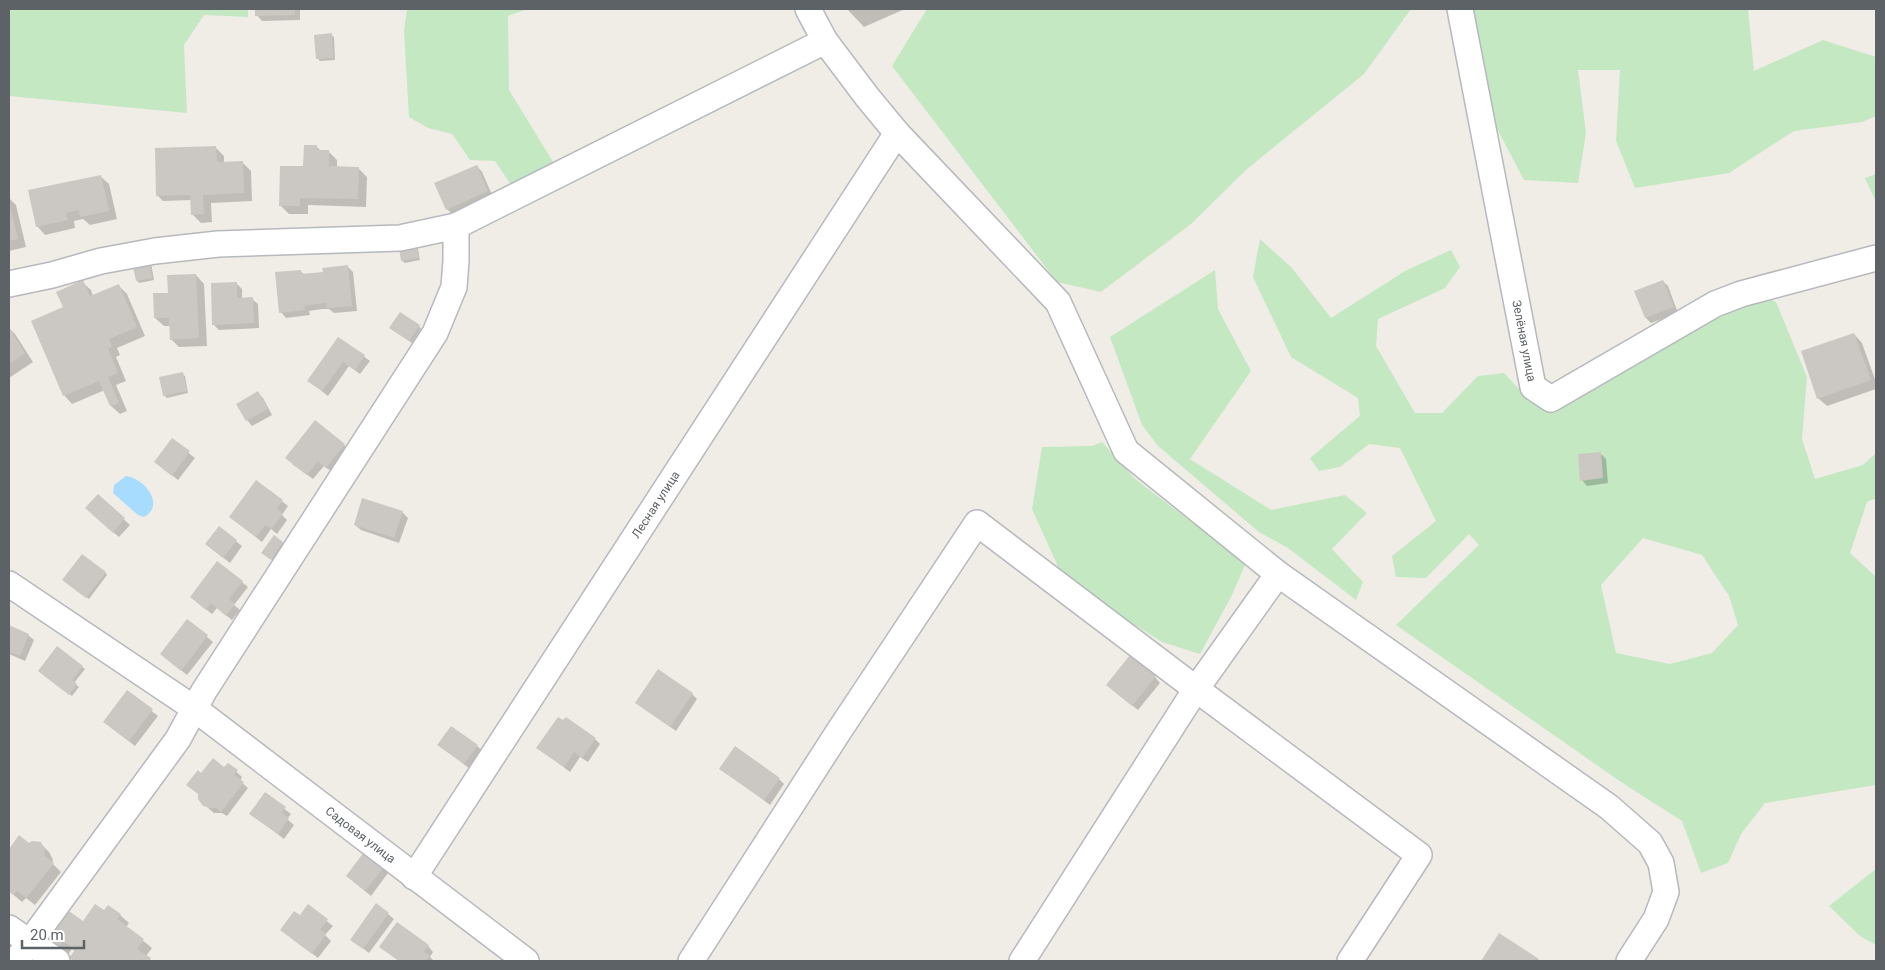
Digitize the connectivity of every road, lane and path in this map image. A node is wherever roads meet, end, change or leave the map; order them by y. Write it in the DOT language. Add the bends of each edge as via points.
graph roads {
  1 [pos="808,9"];
  2 [pos="1460,9"];
  3 [pos="825,41"];
  4 [pos="897,133"];
  5 [pos="456,226"];
  6 [pos="1876,258"];
  7 [pos="9,284"];
  8 [pos="1278,574"];
  9 [pos="9,584"];
  10 [pos="1196,689"];
  11 [pos="195,709"];
  12 [pos="414,878"];
  13 [pos="9,928"];
  14 [pos="30,941"];
  15 [pos="16,961"];
  16 [pos="57,961"];
  17 [pos="526,961"];
  18 [pos="692,961"];
  19 [pos="1022,961"];
  20 [pos="1350,961"];
  21 [pos="1629,961"];
  1 -- 3 [label="street"];
  2 -- 6 [label="street, Зелёная улица" via="1533,388 1551,399 1715,304"];
  3 -- 4 [label="street"];
  3 -- 5 [label="street"];
  4 -- 8 [label="street" via="1058,302 1126,451"];
  4 -- 12 [label="street, Лесная улица"];
  5 -- 7 [label="street" via="400,238 218,244 155,251"];
  5 -- 11 [label="street" via="454,287 435,332"];
  8 -- 10 [label="street"];
  8 -- 21 [label="street" via="1609,808 1650,843 1662,863 1666,892 1656,919"];
  9 -- 11 [label="street, Садовая улица"];
  10 -- 18 [label="street" via="976,523"];
  10 -- 19 [label="street"];
  10 -- 20 [label="street" via="1420,855"];
  11 -- 12 [label="street, Садовая улица"];
  11 -- 14 [label="street" via="178,739"];
  12 -- 17 [label="street, Садовая улица"];
  13 -- 14 [label="street"];
  14 -- 15 [label="street"];
  14 -- 16 [label="street"];
}
